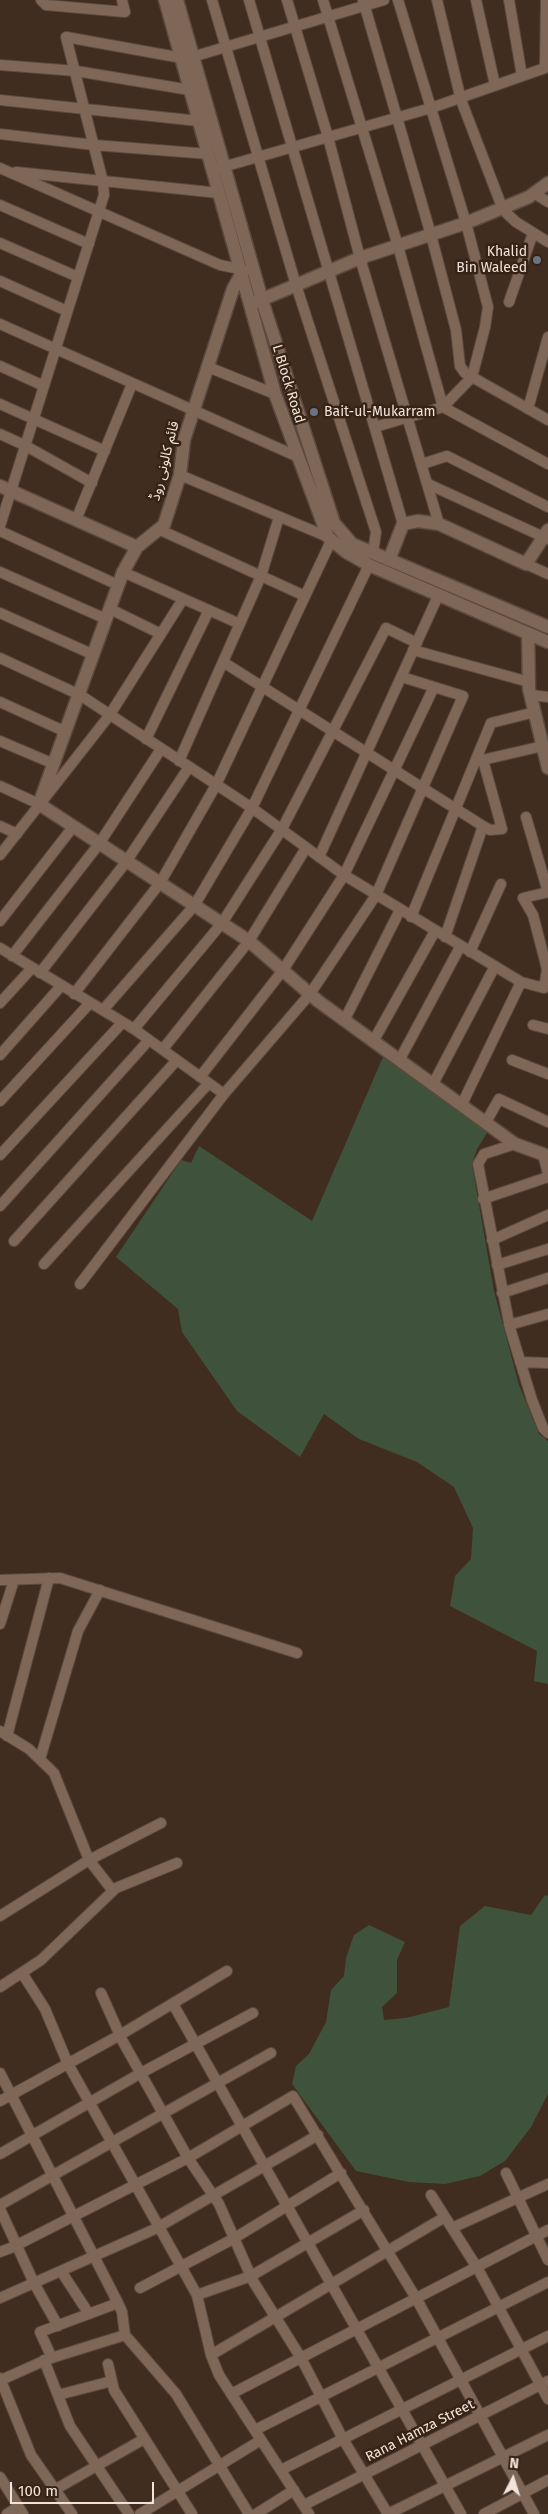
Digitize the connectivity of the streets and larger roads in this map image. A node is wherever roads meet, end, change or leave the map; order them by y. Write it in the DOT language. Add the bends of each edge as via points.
graph roads {
  1 [pos="41,0"];
  2 [pos="122,0"];
  3 [pos="165,0"];
  4 [pos="178,0"];
  5 [pos="212,0"];
  6 [pos="249,0"];
  7 [pos="287,0"];
  8 [pos="324,0"];
  9 [pos="384,0"];
  10 [pos="398,0"];
  11 [pos="437,0"];
  12 [pos="476,0"];
  13 [pos="509,0"];
  14 [pos="546,0"];
  15 [pos="364,3"];
  16 [pos="87,4"];
  17 [pos="328,17"];
  18 [pos="295,26"];
  19 [pos="260,37"];
  20 [pos="225,47"];
  21 [pos="187,57"];
  22 [pos="0,65"];
  23 [pos="76,71"];
  24 [pos="522,76"];
  25 [pos="495,85"];
  26 [pos="190,90"];
  27 [pos="460,98"];
  28 [pos="0,100"];
  29 [pos="83,107"];
  30 [pos="431,108"];
  31 [pos="397,118"];
  32 [pos="199,121"];
  33 [pos="362,128"];
  34 [pos="0,134"];
  35 [pos="328,137"];
  36 [pos="94,145"];
  37 [pos="292,148"];
  38 [pos="209,154"];
  39 [pos="258,157"];
  40 [pos="3,169"];
  41 [pos="218,169"];
  42 [pos="103,182"];
  43 [pos="548,184"];
  44 [pos="219,193"];
  45 [pos="534,193"];
  46 [pos="548,202"];
  47 [pos="0,206"];
  48 [pos="502,207"];
  49 [pos="100,213"];
  50 [pos="466,223"];
  51 [pos="533,233"];
  52 [pos="431,235"];
  53 [pos="548,242"];
  54 [pos="0,243"];
  55 [pos="89,244"];
  56 [pos="398,246"];
  57 [pos="360,258"];
  58 [pos="252,262"];
  59 [pos="329,271"];
  60 [pos="240,272"];
  61 [pos="78,277"];
  62 [pos="0,281"];
  63 [pos="296,285"];
  64 [pos="262,300"];
  65 [pos="509,302"];
  66 [pos="249,305"];
  67 [pos="67,311"];
  68 [pos="0,324"];
  69 [pos="548,337"];
  70 [pos="55,349"];
  71 [pos="0,366"];
  72 [pos="208,367"];
  73 [pos="472,377"];
  74 [pos="132,384"];
  75 [pos="44,386"];
  76 [pos="275,394"];
  77 [pos="0,404"];
  78 [pos="443,407"];
  79 [pos="528,409"];
  80 [pos="194,412"];
  81 [pos="408,417"];
  82 [pos="34,420"];
  83 [pos="548,420"];
  84 [pos="375,427"];
  85 [pos="0,434"];
  86 [pos="26,446"];
  87 [pos="105,450"];
  88 [pos="296,456"];
  89 [pos="422,464"];
  90 [pos="548,464"];
  91 [pos="180,474"];
  92 [pos="92,483"];
  93 [pos="428,484"];
  94 [pos="0,486"];
  95 [pos="12,491"];
  96 [pos="548,507"];
  97 [pos="279,517"];
  98 [pos="76,520"];
  99 [pos="403,524"];
  100 [pos="439,524"];
  101 [pos="0,526"];
  102 [pos="158,529"];
  103 [pos="0,531"];
  104 [pos="546,535"];
  105 [pos="329,539"];
  106 [pos="137,547"];
  107 [pos="373,552"];
  108 [pos="389,560"];
  109 [pos="526,564"];
  110 [pos="369,565"];
  111 [pos="0,572"];
  112 [pos="123,572"];
  113 [pos="548,574"];
  114 [pos="261,576"];
  115 [pos="118,585"];
  116 [pos="305,596"];
  117 [pos="438,596"];
  118 [pos="183,599"];
  119 [pos="209,610"];
  120 [pos="0,613"];
  121 [pos="108,614"];
  122 [pos="240,624"];
  123 [pos="548,627"];
  124 [pos="528,633"];
  125 [pos="161,634"];
  126 [pos="548,642"];
  127 [pos="415,647"];
  128 [pos="94,655"];
  129 [pos="0,658"];
  130 [pos="223,662"];
  131 [pos="402,677"];
  132 [pos="262,687"];
  133 [pos="434,687"];
  134 [pos="530,688"];
  135 [pos="80,695"];
  136 [pos="548,697"];
  137 [pos="0,702"];
  138 [pos="300,710"];
  139 [pos="535,712"];
  140 [pos="109,716"];
  141 [pos="332,731"];
  142 [pos="66,732"];
  143 [pos="146,739"];
  144 [pos="0,740"];
  145 [pos="161,749"];
  146 [pos="545,750"];
  147 [pos="367,753"];
  148 [pos="179,761"];
  149 [pos="479,761"];
  150 [pos="54,764"];
  151 [pos="189,767"];
  152 [pos="548,768"];
  153 [pos="394,770"];
  154 [pos="216,785"];
  155 [pos="0,786"];
  156 [pos="423,788"];
  157 [pos="39,804"];
  158 [pos="252,808"];
  159 [pos="456,809"];
  160 [pos="526,817"];
  161 [pos="0,826"];
  162 [pos="483,826"];
  163 [pos="73,827"];
  164 [pos="282,829"];
  165 [pos="16,834"];
  166 [pos="99,844"];
  167 [pos="306,848"];
  168 [pos="0,855"];
  169 [pos="319,858"];
  170 [pos="126,862"];
  171 [pos="344,875"];
  172 [pos="160,883"];
  173 [pos="501,884"];
  174 [pos="548,892"];
  175 [pos="376,895"];
  176 [pos="194,906"];
  177 [pos="400,910"];
  178 [pos="411,916"];
  179 [pos="0,921"];
  180 [pos="222,923"];
  181 [pos="435,931"];
  182 [pos="445,937"];
  183 [pos="249,941"];
  184 [pos="1,950"];
  185 [pos="465,950"];
  186 [pos="12,956"];
  187 [pos="547,961"];
  188 [pos="495,966"];
  189 [pos="283,970"];
  190 [pos="36,971"];
  191 [pos="521,982"];
  192 [pos="61,986"];
  193 [pos="546,988"];
  194 [pos="74,994"];
  195 [pos="310,994"];
  196 [pos="0,1003"];
  197 [pos="90,1003"];
  198 [pos="103,1010"];
  199 [pos="344,1019"];
  200 [pos="122,1023"];
  201 [pos="533,1025"];
  202 [pos="134,1029"];
  203 [pos="548,1029"];
  204 [pos="149,1040"];
  205 [pos="374,1040"];
  206 [pos="163,1049"];
  207 [pos="0,1055"];
  208 [pos="400,1059"];
  209 [pos="177,1060"];
  210 [pos="512,1060"];
  211 [pos="548,1074"];
  212 [pos="204,1080"];
  213 [pos="434,1084"];
  214 [pos="224,1094"];
  215 [pos="0,1101"];
  216 [pos="462,1104"];
  217 [pos="486,1122"];
  218 [pos="548,1122"];
  219 [pos="515,1144"];
  220 [pos="0,1155"];
  221 [pos="546,1155"];
  222 [pos="548,1175"];
  223 [pos="483,1199"];
  224 [pos="0,1206"];
  225 [pos="548,1214"];
  226 [pos="492,1240"];
  227 [pos="14,1241"];
  228 [pos="548,1249"];
  229 [pos="44,1264"];
  230 [pos="497,1265"];
  231 [pos="548,1278"];
  232 [pos="80,1284"];
  233 [pos="502,1292"];
  234 [pos="548,1314"];
  235 [pos="509,1325"];
  236 [pos="520,1362"];
  237 [pos="548,1363"];
  238 [pos="548,1433"];
  239 [pos="49,1578"];
  240 [pos="0,1580"];
  241 [pos="14,1580"];
  242 [pos="100,1590"];
  243 [pos="0,1624"];
  244 [pos="297,1653"];
  245 [pos="4,1734"];
  246 [pos="40,1759"];
  247 [pos="161,1823"];
  248 [pos="89,1860"];
  249 [pos="177,1863"];
  250 [pos="113,1891"];
  251 [pos="0,1916"];
  252 [pos="227,1971"];
  253 [pos="22,1972"];
  254 [pos="0,1987"];
  255 [pos="101,1993"];
  256 [pos="173,2004"];
  257 [pos="253,2013"];
  258 [pos="120,2035"];
  259 [pos="195,2044"];
  260 [pos="271,2053"];
  261 [pos="68,2064"];
  262 [pos="141,2073"];
  263 [pos="0,2074"];
  264 [pos="218,2083"];
  265 [pos="11,2095"];
  266 [pos="0,2102"];
  267 [pos="90,2102"];
  268 [pos="163,2114"];
  269 [pos="242,2126"];
  270 [pos="32,2135"];
  271 [pos="318,2135"];
  272 [pos="112,2143"];
  273 [pos="0,2154"];
  274 [pos="188,2158"];
  275 [pos="264,2166"];
  276 [pos="341,2173"];
  277 [pos="506,2173"];
  278 [pos="53,2175"];
  279 [pos="135,2184"];
  280 [pos="548,2184"];
  281 [pos="431,2195"];
  282 [pos="213,2196"];
  283 [pos="518,2198"];
  284 [pos="0,2205"];
  285 [pos="287,2206"];
  286 [pos="0,2209"];
  287 [pos="364,2210"];
  288 [pos="74,2216"];
  289 [pos="444,2217"];
  290 [pos="158,2227"];
  291 [pos="452,2228"];
  292 [pos="548,2230"];
  293 [pos="536,2236"];
  294 [pos="233,2239"];
  295 [pos="308,2243"];
  296 [pos="16,2245"];
  297 [pos="388,2250"];
  298 [pos="0,2252"];
  299 [pos="95,2256"];
  300 [pos="548,2260"];
  301 [pos="180,2267"];
  302 [pos="477,2267"];
  303 [pos="61,2271"];
  304 [pos="251,2276"];
  305 [pos="548,2282"];
  306 [pos="34,2283"];
  307 [pos="331,2284"];
  308 [pos="140,2288"];
  309 [pos="197,2295"];
  310 [pos="0,2298"];
  311 [pos="416,2298"];
  312 [pos="118,2303"];
  313 [pos="498,2308"];
  314 [pos="89,2314"];
  315 [pos="276,2317"];
  316 [pos="58,2326"];
  317 [pos="356,2329"];
  318 [pos="125,2335"];
  319 [pos="548,2336"];
  320 [pos="438,2338"];
  321 [pos="520,2350"];
  322 [pos="211,2356"];
  323 [pos="301,2358"];
  324 [pos="48,2359"];
  325 [pos="108,2364"];
  326 [pos="378,2368"];
  327 [pos="0,2379"];
  328 [pos="462,2379"];
  329 [pos="112,2381"];
  330 [pos="544,2383"];
  331 [pos="231,2394"];
  332 [pos="58,2395"];
  333 [pos="321,2397"];
  334 [pos="548,2400"];
  335 [pos="402,2410"];
  336 [pos="481,2415"];
  337 [pos="255,2430"];
  338 [pos="548,2435"];
  339 [pos="144,2439"];
  340 [pos="343,2439"];
  341 [pos="261,2440"];
  342 [pos="422,2445"];
  343 [pos="504,2457"];
  344 [pos="219,2466"];
  345 [pos="98,2467"];
  346 [pos="281,2470"];
  347 [pos="364,2474"];
  348 [pos="0,2477"];
  349 [pos="548,2480"];
  350 [pos="445,2486"];
  351 [pos="56,2490"];
  352 [pos="294,2490"];
  353 [pos="177,2491"];
  354 [pos="523,2493"];
  355 [pos="307,2510"];
  356 [pos="20,2511"];
  357 [pos="7,2514"];
  358 [pos="72,2514"];
  359 [pos="129,2514"];
  360 [pos="140,2514"];
  361 [pos="192,2514"];
  362 [pos="249,2514"];
  363 [pos="256,2514"];
  364 [pos="460,2514"];
  365 [pos="484,2514"];
  366 [pos="534,2514"];
  1 -- 16 [label="street" via="46,4"];
  2 -- 16 [label="street" via="125,12"];
  3 -- 21 [label="street, L Block Road"];
  4 -- 21 [label="street, L Block Road"];
  5 -- 20 [label="street"];
  6 -- 19 [label="street"];
  7 -- 18 [label="street"];
  8 -- 17 [label="street"];
  9 -- 15 [label="street"];
  10 -- 30 [label="street"];
  11 -- 27 [label="street"];
  12 -- 25 [label="street"];
  13 -- 24 [label="street"];
  14 -- 24 [label="street" via="545,68"];
  15 -- 17 [label="street"];
  15 -- 31 [label="street"];
  17 -- 18 [label="street"];
  17 -- 33 [label="street"];
  18 -- 19 [label="street"];
  18 -- 35 [label="street"];
  19 -- 20 [label="street"];
  19 -- 37 [label="street"];
  20 -- 21 [label="street"];
  20 -- 39 [label="street"];
  21 -- 23 [label="street" via="66,37"];
  21 -- 26 [label="street, L Block Road"];
  21 -- 41 [label="street, L Block Road"];
  22 -- 23 [label="street"];
  23 -- 26 [label="street"];
  23 -- 29 [label="street"];
  24 -- 25 [label="street"];
  25 -- 27 [label="street"];
  26 -- 32 [label="street, L Block Road"];
  27 -- 30 [label="street"];
  27 -- 48 [label="street"];
  28 -- 29 [label="street"];
  29 -- 32 [label="street"];
  29 -- 36 [label="street"];
  30 -- 31 [label="street"];
  30 -- 50 [label="street"];
  31 -- 33 [label="street"];
  31 -- 52 [label="street"];
  32 -- 38 [label="street, L Block Road"];
  33 -- 35 [label="street"];
  33 -- 56 [label="street"];
  34 -- 36 [label="street"];
  35 -- 37 [label="street"];
  35 -- 57 [label="street"];
  36 -- 38 [label="street"];
  36 -- 42 [label="street"];
  37 -- 39 [label="street"];
  37 -- 59 [label="street"];
  38 -- 41 [label="street, L Block Road"];
  39 -- 41 [label="street"];
  39 -- 63 [label="street"];
  40 -- 42 [label="street"];
  40 -- 49 [label="street"];
  41 -- 44 [label="street, L Block Road"];
  41 -- 58 [label="street, L Block Road"];
  42 -- 44 [label="street"];
  42 -- 49 [label="street"];
  43 -- 45 [label="street"];
  44 -- 60 [label="street, L Block Road"];
  45 -- 46 [label="street"];
  45 -- 48 [label="street"];
  47 -- 55 [label="street"];
  48 -- 50 [label="street"];
  48 -- 51 [label="street"];
  49 -- 55 [label="street"];
  49 -- 60 [label="street"];
  50 -- 52 [label="street"];
  50 -- 73 [label="street" via="488,307"];
  51 -- 53 [label="street"];
  51 -- 65 [label="street"];
  52 -- 56 [label="street"];
  52 -- 73 [label="street" via="456,330 460,366"];
  54 -- 61 [label="street"];
  55 -- 61 [label="street"];
  56 -- 57 [label="street"];
  56 -- 78 [label="street"];
  57 -- 59 [label="street"];
  57 -- 81 [label="street"];
  58 -- 60 [label="street, قائم کالونی روڈ"];
  58 -- 64 [label="street, L Block Road"];
  59 -- 63 [label="street"];
  59 -- 84 [label="street"];
  60 -- 66 [label="street, L Block Road"];
  60 -- 72 [label="street, قائم کالونی روڈ"];
  61 -- 67 [label="street"];
  62 -- 67 [label="street"];
  63 -- 64 [label="street"];
  63 -- 107 [label="street" via="376,532"];
  64 -- 66 [label="street"];
  64 -- 107 [label="street, L Block Road" via="334,523 352,544"];
  66 -- 76 [label="street, L Block Road"];
  67 -- 70 [label="street"];
  68 -- 70 [label="street"];
  69 -- 79 [label="street"];
  70 -- 74 [label="street"];
  70 -- 75 [label="street"];
  71 -- 75 [label="street"];
  72 -- 76 [label="street"];
  72 -- 80 [label="street, قائم کالونی روڈ"];
  73 -- 78 [label="street"];
  73 -- 79 [label="street"];
  74 -- 80 [label="street"];
  74 -- 87 [label="street"];
  75 -- 82 [label="street"];
  76 -- 88 [label="street, L Block Road"];
  77 -- 82 [label="street"];
  78 -- 81 [label="street"];
  78 -- 90 [label="street"];
  79 -- 83 [label="street"];
  80 -- 88 [label="street"];
  80 -- 91 [label="street, قائم کالونی روڈ" via="184,440"];
  81 -- 84 [label="street"];
  81 -- 89 [label="street"];
  82 -- 86 [label="street"];
  82 -- 87 [label="street"];
  84 -- 99 [label="street"];
  85 -- 86 [label="street"];
  86 -- 92 [label="street"];
  86 -- 95 [label="street"];
  87 -- 92 [label="street"];
  88 -- 105 [label="street, L Block Road"];
  89 -- 93 [label="street"];
  89 -- 96 [label="street" via="447,456"];
  91 -- 97 [label="street"];
  91 -- 102 [label="street, قائم کالونی روڈ" via="164,525"];
  92 -- 98 [label="street"];
  93 -- 100 [label="street"];
  93 -- 104 [label="street"];
  94 -- 95 [label="street"];
  95 -- 98 [label="street"];
  95 -- 101 [label="street"];
  97 -- 105 [label="street"];
  97 -- 114 [label="street"];
  98 -- 106 [label="street"];
  99 -- 100 [label="street" via="418,521"];
  99 -- 108 [label="street"];
  100 -- 109 [label="street"];
  102 -- 106 [label="street, قائم کالونی روڈ"];
  102 -- 114 [label="street"];
  103 -- 115 [label="street"];
  104 -- 109 [label="street"];
  105 -- 110 [label="street"];
  105 -- 116 [label="street"];
  106 -- 112 [label="street"];
  107 -- 108 [label="street, L Block Road"];
  108 -- 123 [label="street, L Block Road"];
  109 -- 113 [label="street"];
  110 -- 117 [label="street"];
  110 -- 138 [label="street"];
  111 -- 121 [label="street"];
  112 -- 115 [label="street"];
  112 -- 118 [label="street"];
  114 -- 116 [label="street"];
  114 -- 122 [label="street"];
  115 -- 121 [label="street"];
  116 -- 132 [label="street"];
  117 -- 124 [label="street"];
  117 -- 127 [label="street"];
  118 -- 119 [label="street"];
  118 -- 125 [label="street"];
  119 -- 122 [label="street"];
  119 -- 143 [label="street"];
  120 -- 128 [label="street"];
  121 -- 125 [label="street"];
  121 -- 128 [label="street"];
  122 -- 130 [label="street"];
  124 -- 126 [label="street"];
  124 -- 134 [label="street"];
  125 -- 140 [label="street"];
  127 -- 131 [label="street"];
  127 -- 134 [label="street"];
  127 -- 141 [label="street" via="386,628"];
  128 -- 135 [label="street"];
  129 -- 135 [label="street"];
  130 -- 132 [label="street"];
  130 -- 148 [label="street"];
  131 -- 133 [label="street"];
  131 -- 147 [label="street"];
  132 -- 138 [label="street"];
  132 -- 154 [label="street"];
  133 -- 153 [label="street"];
  133 -- 156 [label="street" via="463,696"];
  134 -- 136 [label="street"];
  134 -- 139 [label="street"];
  135 -- 140 [label="street"];
  135 -- 142 [label="street"];
  137 -- 142 [label="street"];
  138 -- 141 [label="street"];
  138 -- 158 [label="street"];
  139 -- 146 [label="street"];
  139 -- 149 [label="street" via="491,722"];
  140 -- 143 [label="street"];
  140 -- 157 [label="street"];
  141 -- 147 [label="street"];
  141 -- 164 [label="street"];
  142 -- 150 [label="street"];
  143 -- 145 [label="street"];
  144 -- 150 [label="street"];
  145 -- 148 [label="street"];
  145 -- 166 [label="street"];
  146 -- 149 [label="street"];
  146 -- 152 [label="street"];
  147 -- 153 [label="street"];
  147 -- 169 [label="street"];
  148 -- 151 [label="street"];
  149 -- 159 [label="street"];
  149 -- 162 [label="street" via="502,829 490,830"];
  150 -- 157 [label="street"];
  151 -- 154 [label="street"];
  151 -- 170 [label="street"];
  153 -- 156 [label="street"];
  153 -- 171 [label="street"];
  154 -- 158 [label="street"];
  154 -- 172 [label="street"];
  155 -- 157 [label="street"];
  156 -- 159 [label="street"];
  156 -- 175 [label="street"];
  157 -- 163 [label="street"];
  157 -- 165 [label="street"];
  158 -- 164 [label="street"];
  158 -- 176 [label="street"];
  159 -- 162 [label="street"];
  159 -- 178 [label="street"];
  160 -- 174 [label="street"];
  161 -- 165 [label="street"];
  162 -- 182 [label="street"];
  163 -- 166 [label="street"];
  163 -- 179 [label="street"];
  164 -- 167 [label="street"];
  164 -- 180 [label="street"];
  165 -- 168 [label="street"];
  166 -- 170 [label="street"];
  166 -- 186 [label="street"];
  167 -- 169 [label="street"];
  167 -- 183 [label="street"];
  169 -- 171 [label="street"];
  170 -- 172 [label="street"];
  170 -- 190 [label="street"];
  171 -- 175 [label="street"];
  171 -- 189 [label="street"];
  172 -- 176 [label="street"];
  172 -- 194 [label="street"];
  173 -- 185 [label="street"];
  174 -- 187 [label="street" via="523,898 533,915"];
  175 -- 177 [label="street"];
  175 -- 195 [label="street"];
  176 -- 180 [label="street"];
  176 -- 198 [label="street"];
  177 -- 178 [label="street"];
  177 -- 199 [label="street"];
  178 -- 181 [label="street"];
  180 -- 183 [label="street"];
  180 -- 202 [label="street"];
  181 -- 182 [label="street"];
  181 -- 205 [label="street"];
  182 -- 185 [label="street"];
  183 -- 189 [label="street"];
  183 -- 206 [label="street"];
  184 -- 186 [label="street"];
  185 -- 188 [label="street"];
  185 -- 208 [label="street"];
  186 -- 190 [label="street"];
  187 -- 193 [label="street"];
  188 -- 191 [label="street"];
  188 -- 213 [label="street"];
  189 -- 195 [label="street"];
  189 -- 212 [label="street"];
  190 -- 192 [label="street"];
  190 -- 196 [label="street"];
  191 -- 193 [label="street"];
  191 -- 216 [label="street"];
  192 -- 194 [label="street"];
  192 -- 207 [label="street"];
  194 -- 197 [label="street"];
  195 -- 199 [label="street"];
  195 -- 214 [label="street"];
  197 -- 198 [label="street"];
  197 -- 215 [label="street"];
  198 -- 200 [label="street"];
  199 -- 205 [label="street"];
  200 -- 202 [label="street"];
  200 -- 220 [label="street"];
  201 -- 203 [label="street"];
  202 -- 204 [label="street"];
  204 -- 206 [label="street"];
  204 -- 224 [label="street"];
  205 -- 208 [label="street"];
  206 -- 209 [label="street"];
  208 -- 213 [label="street"];
  209 -- 212 [label="street"];
  209 -- 227 [label="street"];
  210 -- 211 [label="street"];
  212 -- 214 [label="street"];
  212 -- 229 [label="street"];
  213 -- 216 [label="street"];
  214 -- 232 [label="street"];
  216 -- 217 [label="street"];
  217 -- 218 [label="street" via="499,1099"];
  217 -- 219 [label="street"];
  219 -- 221 [label="street"];
  219 -- 223 [label="street" via="484,1154 478,1164"];
  221 -- 222 [label="street"];
  222 -- 223 [label="street"];
  223 -- 226 [label="street"];
  225 -- 226 [label="street"];
  226 -- 230 [label="street"];
  228 -- 230 [label="street"];
  230 -- 233 [label="street"];
  231 -- 233 [label="street"];
  233 -- 235 [label="street"];
  234 -- 235 [label="street"];
  235 -- 236 [label="street"];
  236 -- 237 [label="street"];
  236 -- 238 [label="street" via="543,1428"];
  239 -- 241 [label="street"];
  239 -- 242 [label="street" via="60,1578"];
  239 -- 245 [label="street"];
  240 -- 241 [label="street"];
  241 -- 243 [label="street"];
  242 -- 244 [label="street"];
  242 -- 246 [label="street" via="78,1632"];
  245 -- 246 [label="street" via="29,1748"];
  246 -- 248 [label="street" via="54,1773"];
  247 -- 248 [label="street"];
  248 -- 250 [label="street"];
  248 -- 251 [label="street"];
  249 -- 250 [label="street"];
  250 -- 253 [label="street" via="40,1960"];
  252 -- 256 [label="street"];
  253 -- 254 [label="street"];
  253 -- 261 [label="street" via="45,2010"];
  255 -- 258 [label="street"];
  256 -- 258 [label="street"];
  256 -- 259 [label="street"];
  257 -- 259 [label="street"];
  258 -- 261 [label="street"];
  258 -- 262 [label="street"];
  259 -- 262 [label="street"];
  259 -- 264 [label="street"];
  260 -- 264 [label="street"];
  261 -- 265 [label="street"];
  261 -- 267 [label="street"];
  262 -- 267 [label="street"];
  262 -- 268 [label="street"];
  263 -- 265 [label="street"];
  264 -- 268 [label="street"];
  264 -- 269 [label="street"];
  265 -- 266 [label="street"];
  265 -- 270 [label="street"];
  267 -- 270 [label="street"];
  267 -- 272 [label="street"];
  268 -- 272 [label="street"];
  268 -- 274 [label="street"];
  269 -- 271 [label="street" via="293,2096"];
  269 -- 274 [label="street"];
  269 -- 275 [label="street"];
  270 -- 273 [label="street"];
  270 -- 278 [label="street"];
  271 -- 275 [label="street"];
  271 -- 276 [label="street"];
  272 -- 278 [label="street"];
  272 -- 279 [label="street"];
  274 -- 279 [label="street"];
  274 -- 282 [label="street"];
  275 -- 282 [label="street"];
  275 -- 285 [label="street"];
  276 -- 285 [label="street"];
  276 -- 287 [label="street"];
  277 -- 283 [label="street"];
  278 -- 284 [label="street"];
  278 -- 288 [label="street"];
  279 -- 288 [label="street"];
  279 -- 290 [label="street"];
  280 -- 283 [label="street"];
  281 -- 289 [label="street"];
  282 -- 290 [label="street"];
  282 -- 294 [label="street"];
  283 -- 291 [label="street"];
  283 -- 293 [label="street"];
  285 -- 294 [label="street"];
  285 -- 295 [label="street"];
  286 -- 296 [label="street"];
  287 -- 295 [label="street"];
  287 -- 297 [label="street"];
  288 -- 296 [label="street"];
  288 -- 299 [label="street"];
  289 -- 291 [label="street"];
  289 -- 297 [label="street"];
  290 -- 299 [label="street"];
  290 -- 301 [label="street"];
  291 -- 302 [label="street"];
  292 -- 293 [label="street"];
  293 -- 300 [label="street"];
  293 -- 302 [label="street"];
  294 -- 301 [label="street"];
  294 -- 304 [label="street"];
  295 -- 304 [label="street"];
  295 -- 307 [label="street"];
  296 -- 298 [label="street"];
  296 -- 306 [label="street"];
  297 -- 307 [label="street"];
  297 -- 311 [label="street"];
  299 -- 303 [label="street"];
  299 -- 312 [label="street"];
  301 -- 308 [label="street"];
  301 -- 309 [label="street"];
  302 -- 311 [label="street"];
  302 -- 313 [label="street"];
  303 -- 306 [label="street"];
  303 -- 314 [label="street"];
  304 -- 309 [label="street"];
  304 -- 315 [label="street"];
  305 -- 313 [label="street"];
  306 -- 310 [label="street"];
  306 -- 316 [label="street"];
  307 -- 315 [label="street"];
  307 -- 317 [label="street"];
  309 -- 322 [label="street"];
  311 -- 317 [label="street"];
  311 -- 320 [label="street"];
  312 -- 314 [label="street"];
  312 -- 318 [label="street"];
  313 -- 320 [label="street"];
  313 -- 321 [label="street"];
  314 -- 316 [label="street"];
  315 -- 322 [label="street"];
  315 -- 323 [label="street"];
  316 -- 324 [label="street" via="40,2332"];
  317 -- 323 [label="street"];
  317 -- 326 [label="street"];
  318 -- 324 [label="street"];
  318 -- 344 [label="street" via="176,2394"];
  319 -- 321 [label="street"];
  320 -- 326 [label="street"];
  320 -- 328 [label="street"];
  321 -- 328 [label="street"];
  321 -- 330 [label="street"];
  322 -- 331 [label="street"];
  323 -- 331 [label="street"];
  323 -- 333 [label="street"];
  324 -- 327 [label="street"];
  324 -- 332 [label="street"];
  325 -- 329 [label="street"];
  326 -- 333 [label="street"];
  326 -- 335 [label="street"];
  327 -- 351 [label="street" via="31,2455"];
  328 -- 335 [label="street"];
  328 -- 336 [label="street"];
  329 -- 332 [label="street"];
  329 -- 339 [label="street" via="114,2390"];
  330 -- 334 [label="street"];
  330 -- 336 [label="street, Rana Hamza Street"];
  331 -- 337 [label="street"];
  332 -- 345 [label="street" via="70,2426"];
  333 -- 337 [label="street"];
  333 -- 340 [label="street"];
  335 -- 340 [label="street"];
  335 -- 342 [label="street"];
  336 -- 342 [label="street, Rana Hamza Street"];
  336 -- 343 [label="street"];
  337 -- 341 [label="street"];
  338 -- 343 [label="street"];
  339 -- 345 [label="street"];
  339 -- 353 [label="street"];
  340 -- 346 [label="street"];
  340 -- 347 [label="street"];
  341 -- 344 [label="street"];
  341 -- 346 [label="street"];
  342 -- 347 [label="street, Rana Hamza Street"];
  342 -- 350 [label="street"];
  343 -- 350 [label="street"];
  343 -- 354 [label="street"];
  344 -- 353 [label="street"];
  344 -- 362 [label="street"];
  345 -- 351 [label="street"];
  345 -- 359 [label="street"];
  346 -- 352 [label="street"];
  347 -- 350 [label="street" via="388,2514"];
  347 -- 355 [label="street, Rana Hamza Street"];
  348 -- 356 [label="street"];
  349 -- 354 [label="street"];
  350 -- 364 [label="street"];
  351 -- 358 [label="street"];
  352 -- 355 [label="street"];
  352 -- 363 [label="street"];
  353 -- 360 [label="street"];
  353 -- 361 [label="street"];
  354 -- 365 [label="street"];
  354 -- 366 [label="street"];
  356 -- 357 [label="street"];
}
